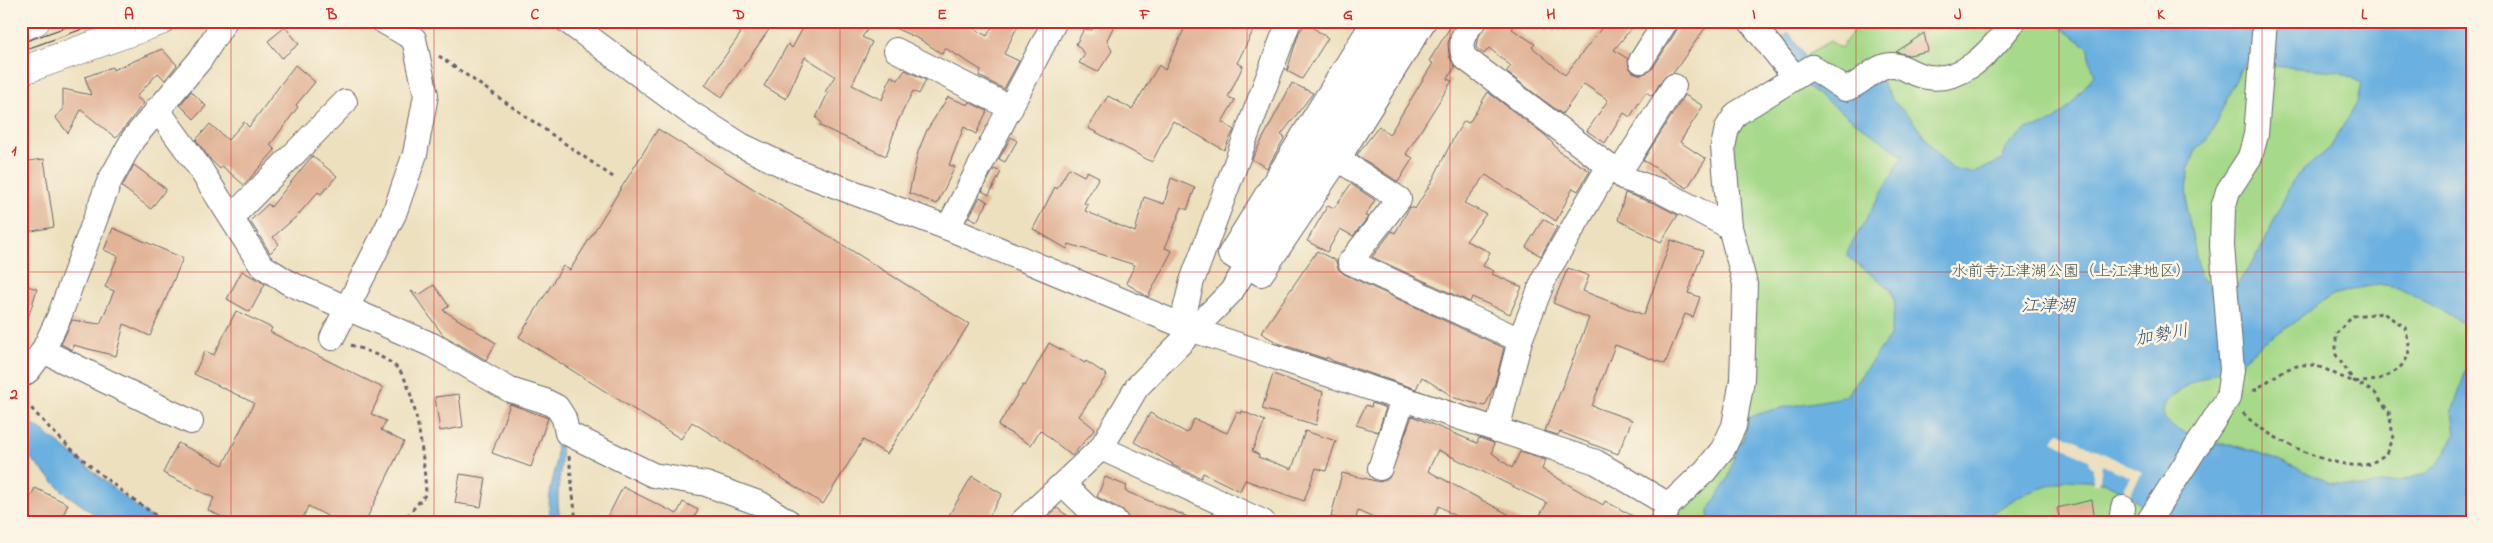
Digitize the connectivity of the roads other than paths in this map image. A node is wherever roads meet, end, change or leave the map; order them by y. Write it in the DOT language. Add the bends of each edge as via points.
graph roads {
  1 [pos="36,21"];
  2 [pos="225,21"];
  3 [pos="383,21"];
  4 [pos="567,21"];
  5 [pos="1055,21"];
  6 [pos="1288,21"];
  7 [pos="1374,21"];
  8 [pos="1400,21"];
  9 [pos="1424,21"];
  10 [pos="1474,21"];
  11 [pos="1666,21"];
  12 [pos="1750,21"];
  13 [pos="2014,21"];
  14 [pos="2265,21"];
  15 [pos="144,24"];
  16 [pos="21,27"];
  17 [pos="896,50"];
  18 [pos="1641,61"];
  19 [pos="21,72"];
  20 [pos="1802,73"];
  21 [pos="1674,86"];
  22 [pos="345,102"];
  23 [pos="1011,108"];
  24 [pos="157,110"];
  25 [pos="1338,159"];
  26 [pos="1614,170"];
  27 [pos="232,217"];
  28 [pos="1730,227"];
  29 [pos="948,228"];
  30 [pos="1247,266"];
  31 [pos="347,309"];
  32 [pos="1193,330"];
  33 [pos="332,338"];
  34 [pos="1520,340"];
  35 [pos="42,351"];
  36 [pos="21,376"];
  37 [pos="1403,399"];
  38 [pos="191,422"];
  39 [pos="1497,430"];
  40 [pos="1101,448"];
  41 [pos="1380,468"];
  42 [pos="1064,485"];
  43 [pos="1665,513"];
  44 [pos="1084,514"];
  45 [pos="2148,521"];
  46 [pos="789,522"];
  47 [pos="1022,522"];
  48 [pos="1116,522"];
  49 [pos="1263,522"];
  1 -- 16 [label="main road"];
  2 -- 24 [label="street" via="200,60"];
  3 -- 31 [label="street" via="414,39 426,96 415,154 394,214"];
  4 -- 29 [label="street" via="692,114 741,145 791,169"];
  5 -- 23 [label="street"];
  6 -- 32 [label="street" via="1192,281 1185,310"];
  7 -- 30 [label="street" via="1230,254"];
  8 -- 30 [label="street"];
  9 -- 25 [label="street"];
  10 -- 26 [label="street" via="1461,41 1465,58"];
  11 -- 18 [label="street"];
  12 -- 20 [label="street"];
  13 -- 20 [label="street" via="1967,70 1945,79 1918,74 1904,67 1886,66 1873,72 1856,87 1845,89"];
  14 -- 45 [label="street" via="2256,134 2250,157 2228,191 2223,208 2222,246 2232,370 2228,398"];
  15 -- 19 [label="main road"];
  17 -- 23 [label="street"];
  20 -- 28 [label="street" via="1736,114 1727,128 1723,147"];
  21 -- 26 [label="street"];
  22 -- 27 [label="street"];
  23 -- 29 [label="street"];
  24 -- 27 [label="street"];
  24 -- 35 [label="street" via="132,139 109,182 59,317"];
  25 -- 30 [label="street" via="1261,274"];
  25 -- 34 [label="street" via="1399,199 1350,262"];
  26 -- 28 [label="street" via="1626,179 1692,205"];
  26 -- 34 [label="street" via="1546,274"];
  27 -- 31 [label="street" via="261,265 289,283"];
  28 -- 43 [label="street" via="1745,284 1742,380 1734,426 1723,449"];
  29 -- 32 [label="street"];
  30 -- 32 [label="street" via="1231,292"];
  31 -- 33 [label="street"];
  31 -- 46 [label="street" via="432,345 510,390 545,400 557,407 564,418 567,434 653,474 706,484 760,504"];
  32 -- 37 [label="street"];
  32 -- 40 [label="street" via="1137,387"];
  34 -- 39 [label="street"];
  35 -- 36 [label="street"];
  35 -- 38 [label="street"];
  37 -- 39 [label="street"];
  37 -- 41 [label="street"];
  39 -- 43 [label="street" via="1596,462"];
  40 -- 42 [label="street"];
  40 -- 49 [label="street"];
  42 -- 44 [label="street"];
  42 -- 47 [label="street"];
  44 -- 48 [label="street"];
}
